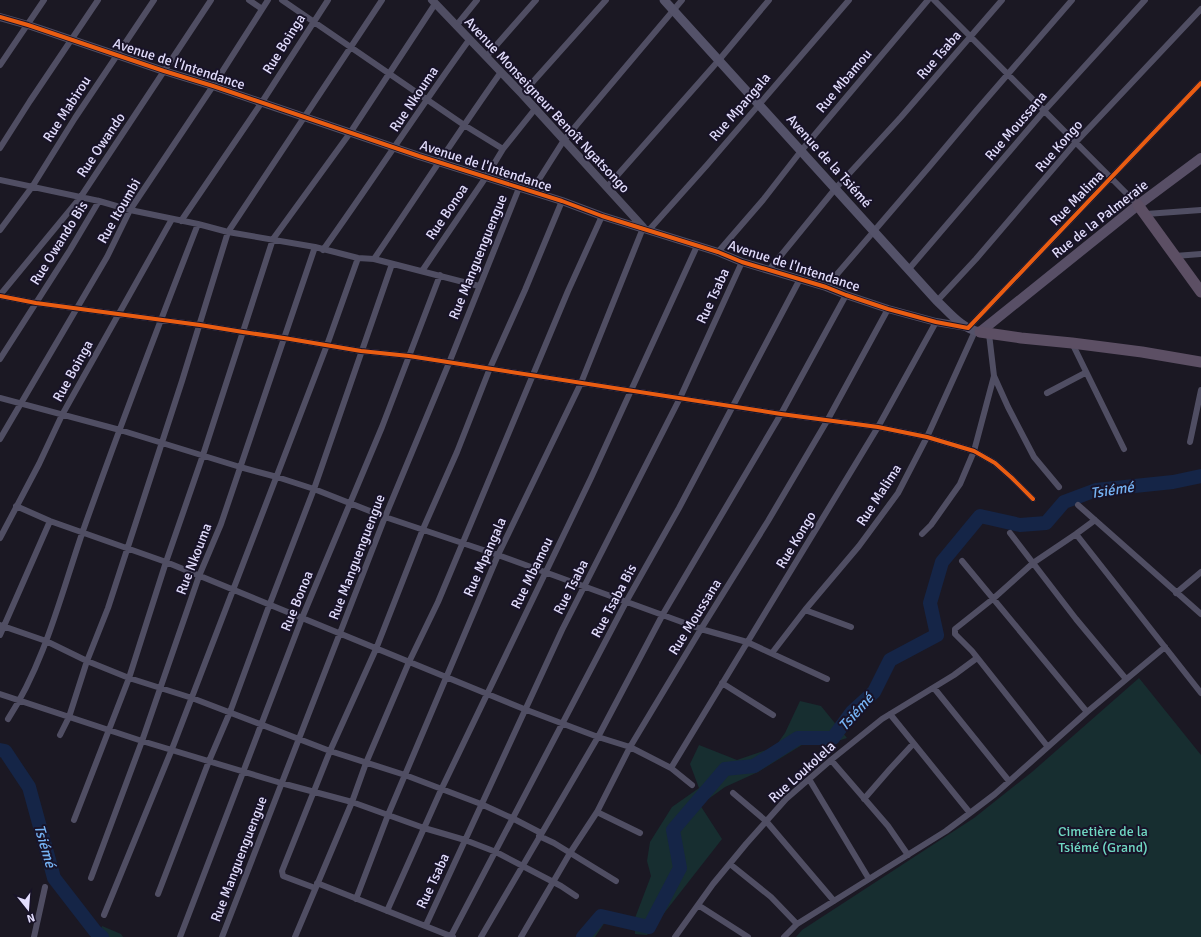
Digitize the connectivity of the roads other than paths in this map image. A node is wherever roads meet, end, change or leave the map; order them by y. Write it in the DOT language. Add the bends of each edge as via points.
graph roads {
  1 [pos="44,0"];
  2 [pos="98,0"];
  3 [pos="154,0"];
  4 [pos="211,0"];
  5 [pos="249,0"];
  6 [pos="268,0"];
  7 [pos="282,0"];
  8 [pos="328,0"];
  9 [pos="382,0"];
  10 [pos="477,0"];
  11 [pos="536,0"];
  12 [pos="606,0"];
  13 [pos="664,0"];
  14 [pos="682,0"];
  15 [pos="769,0"];
  16 [pos="849,0"];
  17 [pos="928,0"];
  18 [pos="934,0"];
  19 [pos="1002,0"];
  20 [pos="1072,0"];
  21 [pos="1145,0"];
  22 [pos="433,2"];
  23 [pos="262,9"];
  24 [pos="1201,9"];
  25 [pos="673,10"];
  26 [pos="0,17"];
  27 [pos="313,21"];
  28 [pos="28,25"];
  29 [pos="456,26"];
  30 [pos="970,37"];
  31 [pos="71,40"];
  32 [pos="469,40"];
  33 [pos="350,46"];
  34 [pos="117,55"];
  35 [pos="486,56"];
  36 [pos="719,60"];
  37 [pos="0,65"];
  38 [pos="164,71"];
  39 [pos="501,72"];
  40 [pos="389,73"];
  41 [pos="1008,74"];
  42 [pos="1201,83"];
  43 [pos="213,86"];
  44 [pos="522,94"];
  45 [pos="426,99"];
  46 [pos="262,102"];
  47 [pos="759,104"];
  48 [pos="535,109"];
  49 [pos="1044,111"];
  50 [pos="304,118"];
  51 [pos="464,125"];
  52 [pos="350,133"];
  53 [pos="564,140"];
  54 [pos="1076,142"];
  55 [pos="395,147"];
  56 [pos="0,148"];
  57 [pos="503,149"];
  58 [pos="801,151"];
  59 [pos="1201,158"];
  60 [pos="440,162"];
  61 [pos="486,177"];
  62 [pos="1112,178"];
  63 [pos="0,180"];
  64 [pos="32,187"];
  65 [pos="607,187"];
  66 [pos="519,188"];
  67 [pos="835,189"];
  68 [pos="531,192"];
  69 [pos="80,198"];
  70 [pos="562,201"];
  71 [pos="99,202"];
  72 [pos="1138,205"];
  73 [pos="130,210"];
  74 [pos="1201,210"];
  75 [pos="1146,214"];
  76 [pos="602,216"];
  77 [pos="172,218"];
  78 [pos="181,221"];
  79 [pos="198,224"];
  80 [pos="646,229"];
  81 [pos="0,230"];
  82 [pos="873,231"];
  83 [pos="228,232"];
  84 [pos="273,239"];
  85 [pos="697,246"];
  86 [pos="315,247"];
  87 [pos="323,250"];
  88 [pos="718,252"];
  89 [pos="1201,254"];
  90 [pos="1175,256"];
  91 [pos="358,258"];
  92 [pos="374,259"];
  93 [pos="742,262"];
  94 [pos="392,264"];
  95 [pos="769,270"];
  96 [pos="908,270"];
  97 [pos="422,271"];
  98 [pos="440,275"];
  99 [pos="800,279"];
  100 [pos="479,286"];
  101 [pos="826,287"];
  102 [pos="1201,292"];
  103 [pos="846,295"];
  104 [pos="0,296"];
  105 [pos="937,301"];
  106 [pos="36,303"];
  107 [pos="76,308"];
  108 [pos="888,309"];
  109 [pos="118,315"];
  110 [pos="161,320"];
  111 [pos="936,322"];
  112 [pos="200,325"];
  113 [pos="978,331"];
  114 [pos="243,332"];
  115 [pos="284,338"];
  116 [pos="1072,343"];
  117 [pos="327,346"];
  118 [pos="361,351"];
  119 [pos="409,356"];
  120 [pos="0,359"];
  121 [pos="1201,362"];
  122 [pos="449,363"];
  123 [pos="490,368"];
  124 [pos="1085,373"];
  125 [pos="534,376"];
  126 [pos="994,376"];
  127 [pos="581,383"];
  128 [pos="632,390"];
  129 [pos="1201,390"];
  130 [pos="1047,393"];
  131 [pos="0,398"];
  132 [pos="680,398"];
  133 [pos="22,404"];
  134 [pos="732,406"];
  135 [pos="781,414"];
  136 [pos="62,415"];
  137 [pos="827,421"];
  138 [pos="878,427"];
  139 [pos="120,430"];
  140 [pos="927,437"];
  141 [pos="0,439"];
  142 [pos="1190,442"];
  143 [pos="161,443"];
  144 [pos="1124,449"];
  145 [pos="974,451"];
  146 [pos="203,455"];
  147 [pos="240,467"];
  148 [pos="277,477"];
  149 [pos="1059,487"];
  150 [pos="314,489"];
  151 [pos="1033,499"];
  152 [pos="350,504"];
  153 [pos="1078,505"];
  154 [pos="16,506"];
  155 [pos="384,517"];
  156 [pos="1094,520"];
  157 [pos="50,521"];
  158 [pos="423,529"];
  159 [pos="82,533"];
  160 [pos="1010,533"];
  161 [pos="922,534"];
  162 [pos="1076,534"];
  163 [pos="0,538"];
  164 [pos="463,544"];
  165 [pos="126,548"];
  166 [pos="498,555"];
  167 [pos="962,561"];
  168 [pos="166,562"];
  169 [pos="1033,563"];
  170 [pos="1201,572"];
  171 [pos="546,573"];
  172 [pos="199,576"];
  173 [pos="584,587"];
  174 [pos="233,590"];
  175 [pos="1176,593"];
  176 [pos="994,598"];
  177 [pos="626,602"];
  178 [pos="269,606"];
  179 [pos="805,610"];
  180 [pos="663,614"];
  181 [pos="1201,614"];
  182 [pos="302,618"];
  183 [pos="2,626"];
  184 [pos="851,627"];
  185 [pos="701,629"];
  186 [pos="340,634"];
  187 [pos="0,635"];
  188 [pos="46,642"];
  189 [pos="747,642"];
  190 [pos="1165,647"];
  191 [pos="376,649"];
  192 [pos="772,653"];
  193 [pos="977,658"];
  194 [pos="87,661"];
  195 [pos="409,662"];
  196 [pos="446,677"];
  197 [pos="129,678"];
  198 [pos="827,679"];
  199 [pos="1126,679"];
  200 [pos="722,683"];
  201 [pos="159,688"];
  202 [pos="934,688"];
  203 [pos="487,693"];
  204 [pos="1201,693"];
  205 [pos="0,694"];
  206 [pos="192,698"];
  207 [pos="20,700"];
  208 [pos="524,709"];
  209 [pos="230,712"];
  210 [pos="1087,712"];
  211 [pos="890,714"];
  212 [pos="773,715"];
  213 [pos="69,716"];
  214 [pos="8,719"];
  215 [pos="563,724"];
  216 [pos="261,725"];
  217 [pos="110,730"];
  218 [pos="60,735"];
  219 [pos="598,737"];
  220 [pos="299,739"];
  221 [pos="142,741"];
  222 [pos="913,744"];
  223 [pos="630,747"];
  224 [pos="1048,747"];
  225 [pos="172,749"];
  226 [pos="330,751"];
  227 [pos="831,760"];
  228 [pos="209,761"];
  229 [pos="366,763"];
  230 [pos="671,768"];
  231 [pos="243,771"];
  232 [pos="405,775"];
  233 [pos="809,779"];
  234 [pos="1009,782"];
  235 [pos="281,783"];
  236 [pos="692,785"];
  237 [pos="441,790"];
  238 [pos="315,791"];
  239 [pos="733,793"];
  240 [pos="864,799"];
  241 [pos="352,802"];
  242 [pos="481,804"];
  243 [pos="597,812"];
  244 [pos="970,813"];
  245 [pos="388,815"];
  246 [pos="514,818"];
  247 [pos="74,820"];
  248 [pos="766,821"];
  249 [pos="424,828"];
  250 [pos="640,833"];
  251 [pos="540,834"];
  252 [pos="465,840"];
  253 [pos="496,852"];
  254 [pos="570,853"];
  255 [pos="908,855"];
  256 [pos="730,864"];
  257 [pos="523,867"];
  258 [pos="91,878"];
  259 [pos="869,878"];
  260 [pos="616,881"];
  261 [pos="552,882"];
  262 [pos="316,886"];
  263 [pos="45,887"];
  264 [pos="158,894"];
  265 [pos="576,896"];
  266 [pos="356,899"];
  267 [pos="834,900"];
  268 [pos="698,905"];
  269 [pos="387,911"];
  270 [pos="104,915"];
  271 [pos="797,924"];
  272 [pos="426,925"];
  273 [pos="34,937"];
  274 [pos="180,937"];
  275 [pos="222,937"];
  276 [pos="295,937"];
  277 [pos="452,937"];
  278 [pos="481,937"];
  279 [pos="521,937"];
  280 [pos="675,937"];
  281 [pos="748,937"];
  282 [pos="784,937"];
  1 -- 28 [label="street"];
  2 -- 31 [label="street"];
  3 -- 34 [label="street, Rue Mabirou"];
  4 -- 38 [label="street, Rue Owando"];
  5 -- 23 [label="street"];
  6 -- 23 [label="street, Rue Itoumbi"];
  7 -- 27 [label="street"];
  8 -- 27 [label="street, Rue Boinga"];
  9 -- 33 [label="street"];
  10 -- 29 [label="street"];
  11 -- 35 [label="street"];
  12 -- 44 [label="street"];
  13 -- 25 [label="main road, Avenue de la Tsiémé"];
  14 -- 25 [label="street"];
  15 -- 36 [label="street"];
  16 -- 47 [label="street, Rue Mpangala"];
  17 -- 58 [label="street, Rue Mbamou"];
  18 -- 30 [label="street"];
  19 -- 30 [label="street, Rue Tsaba"];
  20 -- 41 [label="street"];
  21 -- 49 [label="street, Rue Moussana"];
  22 -- 29 [label="street, Avenue Monseigneur Benoît Ngatsongo"];
  22 -- 40 [label="street"];
  23 -- 43 [label="street, Rue Itoumbi"];
  24 -- 54 [label="street, Rue Kongo"];
  25 -- 36 [label="main road, Avenue de la Tsiémé"];
  25 -- 53 [label="street"];
  26 -- 28 [label="street, Avenue de l'Intendance"];
  27 -- 33 [label="street"];
  27 -- 46 [label="street, Rue Boinga"];
  28 -- 31 [label="street, Avenue de l'Intendance"];
  28 -- 37 [label="street"];
  29 -- 32 [label="street, Avenue Monseigneur Benoît Ngatsongo"];
  30 -- 41 [label="street"];
  30 -- 67 [label="street, Rue Tsaba"];
  31 -- 34 [label="street, Avenue de l'Intendance"];
  31 -- 56 [label="street"];
  32 -- 35 [label="street, Avenue Monseigneur Benoît Ngatsongo"];
  32 -- 45 [label="street, Rue Nkouma"];
  33 -- 40 [label="street"];
  33 -- 50 [label="street"];
  34 -- 38 [label="street, Avenue de l'Intendance"];
  34 -- 64 [label="street, Rue Mabirou"];
  35 -- 39 [label="street, Avenue Monseigneur Benoît Ngatsongo"];
  36 -- 47 [label="main road, Avenue de la Tsiémé"];
  36 -- 65 [label="street"];
  38 -- 43 [label="street, Avenue de l'Intendance"];
  38 -- 69 [label="street, Rue Owando"];
  39 -- 44 [label="street, Avenue Monseigneur Benoît Ngatsongo"];
  39 -- 51 [label="street"];
  40 -- 45 [label="street"];
  40 -- 52 [label="street"];
  41 -- 49 [label="street"];
  41 -- 82 [label="street"];
  42 -- 62 [label="street, Rue Malima"];
  43 -- 46 [label="street, Avenue de l'Intendance"];
  43 -- 73 [label="street, Rue Itoumbi"];
  44 -- 48 [label="street, Avenue Monseigneur Benoît Ngatsongo"];
  45 -- 51 [label="street"];
  45 -- 55 [label="street, Rue Nkouma"];
  46 -- 50 [label="street, Avenue de l'Intendance"];
  46 -- 78 [label="street, Rue Boinga"];
  47 -- 58 [label="main road, Avenue de la Tsiémé"];
  47 -- 80 [label="street, Rue Mpangala" via="707,165"];
  48 -- 53 [label="street, Avenue Monseigneur Benoît Ngatsongo"];
  48 -- 57 [label="street, Rue Bonoa"];
  49 -- 54 [label="street"];
  49 -- 96 [label="street, Rue Moussana"];
  50 -- 52 [label="street, Avenue de l'Intendance"];
  50 -- 83 [label="street"];
  51 -- 57 [label="street"];
  51 -- 60 [label="street"];
  52 -- 55 [label="street, Avenue de l'Intendance"];
  52 -- 84 [label="street"];
  53 -- 65 [label="street, Avenue Monseigneur Benoît Ngatsongo"];
  53 -- 68 [label="street"];
  54 -- 62 [label="street"];
  54 -- 105 [label="street, Rue Kongo"];
  55 -- 60 [label="street, Avenue de l'Intendance"];
  55 -- 87 [label="street, Rue Nkouma"];
  57 -- 61 [label="street, Rue Bonoa"];
  58 -- 67 [label="main road, Avenue de la Tsiémé"];
  58 -- 88 [label="street, Rue Mbamou"];
  59 -- 72 [label="main road, Rue de la Palmeraie"];
  60 -- 61 [label="street, Avenue de l'Intendance"];
  60 -- 92 [label="street"];
  61 -- 66 [label="street, Avenue de l'Intendance"];
  61 -- 97 [label="street, Rue Bonoa"];
  62 -- 72 [label="street"];
  62 -- 113 [label="street, Rue Malima" via="1024,268"];
  63 -- 64 [label="street"];
  64 -- 69 [label="street"];
  64 -- 81 [label="street, Rue Mabirou"];
  65 -- 80 [label="street, Avenue Monseigneur Benoît Ngatsongo"];
  66 -- 68 [label="street, Avenue de l'Intendance"];
  66 -- 100 [label="street, Rue Manguenguengue"];
  67 -- 82 [label="main road, Avenue de la Tsiémé"];
  67 -- 95 [label="street, Rue Tsaba"];
  68 -- 70 [label="street, Avenue de l'Intendance"];
  69 -- 71 [label="street"];
  69 -- 104 [label="street, Rue Owando"];
  70 -- 76 [label="street, Avenue de l'Intendance"];
  70 -- 123 [label="street"];
  71 -- 73 [label="street"];
  71 -- 106 [label="street, Rue Owando Bis"];
  72 -- 75 [label="highway"];
  72 -- 113 [label="main road, Rue de la Palmeraie"];
  73 -- 77 [label="street"];
  73 -- 107 [label="street, Rue Itoumbi" via="107,257"];
  74 -- 75 [label="street"];
  75 -- 90 [label="highway"];
  76 -- 80 [label="street, Avenue de l'Intendance"];
  76 -- 125 [label="street"];
  77 -- 78 [label="street"];
  77 -- 109 [label="street, Rue Boinga"];
  78 -- 79 [label="street"];
  79 -- 83 [label="street"];
  79 -- 110 [label="street"];
  80 -- 85 [label="street, Avenue de l'Intendance"];
  80 -- 127 [label="street, Rue Mpangala"];
  82 -- 96 [label="main road, Avenue de la Tsiémé"];
  82 -- 101 [label="street"];
  83 -- 84 [label="street"];
  83 -- 112 [label="street"];
  84 -- 86 [label="street"];
  84 -- 114 [label="street"];
  85 -- 88 [label="street, Avenue de l'Intendance"];
  85 -- 128 [label="street, Rue Mbamou"];
  86 -- 87 [label="street"];
  86 -- 115 [label="street, Rue Nkouma"];
  87 -- 91 [label="street"];
  88 -- 93 [label="street, Avenue de l'Intendance"];
  89 -- 90 [label="street"];
  90 -- 102 [label="highway"];
  91 -- 92 [label="street"];
  91 -- 117 [label="street"];
  92 -- 94 [label="street"];
  93 -- 95 [label="street, Avenue de l'Intendance"];
  93 -- 132 [label="street, Rue Tsaba"];
  94 -- 97 [label="street"];
  94 -- 118 [label="street"];
  95 -- 99 [label="street, Avenue de l'Intendance"];
  96 -- 105 [label="main road, Avenue de la Tsiémé"];
  97 -- 98 [label="street"];
  98 -- 100 [label="street"];
  98 -- 119 [label="street, Rue Bonoa"];
  99 -- 101 [label="street, Avenue de l'Intendance"];
  99 -- 134 [label="street, Rue Tsaba Bis"];
  100 -- 122 [label="street, Rue Manguenguengue"];
  101 -- 103 [label="street, Avenue de l'Intendance"];
  103 -- 108 [label="street, Avenue de l'Intendance"];
  103 -- 135 [label="street"];
  104 -- 106 [label="street"];
  105 -- 113 [label="main road, Avenue de la Tsiémé" via="958,321"];
  106 -- 107 [label="street"];
  106 -- 120 [label="street, Rue Owando Bis"];
  107 -- 109 [label="street"];
  107 -- 133 [label="street, Rue Itoumbi"];
  108 -- 111 [label="street, Avenue de l'Intendance"];
  108 -- 137 [label="street, Rue Moussana"];
  109 -- 110 [label="street"];
  109 -- 136 [label="street, Rue Boinga"];
  110 -- 112 [label="street"];
  110 -- 139 [label="street"];
  111 -- 113 [label="street, Avenue de l'Intendance"];
  111 -- 138 [label="street, Rue Kongo"];
  112 -- 114 [label="street"];
  112 -- 143 [label="street"];
  113 -- 116 [label="highway"];
  113 -- 126 [label="street"];
  113 -- 140 [label="street, Rue Malima"];
  114 -- 115 [label="street"];
  114 -- 146 [label="street"];
  115 -- 117 [label="street"];
  115 -- 147 [label="street, Rue Nkouma"];
  116 -- 121 [label="highway"];
  116 -- 124 [label="street"];
  117 -- 118 [label="street"];
  117 -- 148 [label="street"];
  118 -- 119 [label="street"];
  118 -- 150 [label="street"];
  119 -- 122 [label="street"];
  119 -- 152 [label="street, Rue Bonoa"];
  122 -- 123 [label="street"];
  122 -- 155 [label="street, Rue Manguenguengue"];
  123 -- 125 [label="street"];
  123 -- 158 [label="street"];
  124 -- 130 [label="street"];
  124 -- 144 [label="street"];
  125 -- 127 [label="street"];
  125 -- 164 [label="street"];
  126 -- 145 [label="street"];
  126 -- 149 [label="street" via="1034,457"];
  127 -- 128 [label="street"];
  127 -- 166 [label="street, Rue Mpangala"];
  128 -- 132 [label="street"];
  128 -- 171 [label="street, Rue Mbamou"];
  129 -- 142 [label="street"];
  131 -- 133 [label="street"];
  132 -- 134 [label="street"];
  132 -- 173 [label="street, Rue Tsaba"];
  133 -- 136 [label="street"];
  133 -- 141 [label="street, Rue Itoumbi"];
  134 -- 135 [label="street"];
  134 -- 177 [label="street, Rue Tsaba Bis"];
  135 -- 137 [label="street"];
  135 -- 180 [label="street"];
  136 -- 139 [label="street"];
  136 -- 154 [label="street, Rue Boinga"];
  137 -- 138 [label="street"];
  137 -- 185 [label="street, Rue Moussana"];
  138 -- 140 [label="street"];
  138 -- 189 [label="street, Rue Kongo"];
  139 -- 143 [label="street"];
  139 -- 159 [label="street"];
  140 -- 145 [label="street"];
  140 -- 179 [label="street, Rue Malima" via="898,493 859,546"];
  143 -- 146 [label="street"];
  143 -- 165 [label="street"];
  145 -- 151 [label="street" via="995,463"];
  145 -- 161 [label="street" via="960,484 932,525"];
  146 -- 147 [label="street"];
  146 -- 168 [label="street"];
  147 -- 148 [label="street"];
  147 -- 172 [label="street, Rue Nkouma" via="221,524"];
  148 -- 150 [label="street"];
  148 -- 174 [label="street"];
  150 -- 152 [label="street"];
  150 -- 178 [label="street"];
  152 -- 155 [label="street"];
  152 -- 182 [label="street, Rue Bonoa"];
  153 -- 156 [label="street"];
  154 -- 157 [label="street"];
  154 -- 163 [label="street, Rue Boinga"];
  155 -- 158 [label="street"];
  155 -- 186 [label="street, Rue Manguenguengue"];
  156 -- 162 [label="street"];
  156 -- 175 [label="street"];
  157 -- 159 [label="street"];
  157 -- 183 [label="street"];
  158 -- 164 [label="street"];
  158 -- 191 [label="street"];
  159 -- 165 [label="street"];
  159 -- 188 [label="street"];
  160 -- 169 [label="street"];
  162 -- 169 [label="street"];
  162 -- 190 [label="street"];
  164 -- 166 [label="street"];
  164 -- 195 [label="street"];
  165 -- 168 [label="street"];
  165 -- 194 [label="street" via="108,608"];
  166 -- 171 [label="street"];
  166 -- 196 [label="street, Rue Mpangala"];
  167 -- 176 [label="street"];
  168 -- 172 [label="street"];
  168 -- 197 [label="street"];
  169 -- 176 [label="street"];
  169 -- 199 [label="street"];
  170 -- 175 [label="street"];
  171 -- 173 [label="street"];
  171 -- 203 [label="street, Rue Mbamou"];
  172 -- 174 [label="street"];
  172 -- 201 [label="street, Rue Nkouma"];
  173 -- 177 [label="street"];
  173 -- 208 [label="street, Rue Tsaba"];
  174 -- 178 [label="street"];
  174 -- 206 [label="street"];
  175 -- 181 [label="street"];
  176 -- 193 [label="street" via="955,630 955,634"];
  176 -- 210 [label="street"];
  177 -- 180 [label="street"];
  177 -- 215 [label="street, Rue Tsaba Bis"];
  178 -- 182 [label="street"];
  178 -- 209 [label="street"];
  179 -- 184 [label="street"];
  179 -- 192 [label="street, Rue Malima"];
  180 -- 185 [label="street"];
  180 -- 219 [label="street"];
  182 -- 186 [label="street"];
  182 -- 216 [label="street, Rue Bonoa"];
  183 -- 187 [label="street"];
  183 -- 188 [label="street"];
  185 -- 189 [label="street"];
  185 -- 223 [label="street, Rue Moussana"];
  186 -- 191 [label="street"];
  186 -- 220 [label="street, Rue Manguenguengue"];
  188 -- 194 [label="street"];
  188 -- 207 [label="street"];
  189 -- 192 [label="street"];
  189 -- 200 [label="street, Rue Kongo"];
  190 -- 199 [label="street"];
  190 -- 204 [label="street"];
  191 -- 195 [label="street"];
  191 -- 226 [label="street"];
  192 -- 198 [label="street"];
  193 -- 202 [label="street, Rue Loukolela"];
  193 -- 224 [label="street"];
  194 -- 197 [label="street"];
  194 -- 213 [label="street"];
  195 -- 196 [label="street"];
  195 -- 229 [label="street"];
  196 -- 203 [label="street"];
  196 -- 232 [label="street, Rue Mpangala"];
  197 -- 201 [label="street"];
  197 -- 217 [label="street"];
  199 -- 210 [label="street"];
  200 -- 212 [label="street"];
  200 -- 230 [label="street, Rue Kongo"];
  201 -- 206 [label="street"];
  201 -- 221 [label="street, Rue Nkouma"];
  202 -- 211 [label="street, Rue Loukolela"];
  202 -- 234 [label="street"];
  203 -- 208 [label="street"];
  203 -- 237 [label="street, Rue Mbamou"];
  205 -- 207 [label="street"];
  206 -- 209 [label="street"];
  206 -- 225 [label="street"];
  207 -- 213 [label="street"];
  207 -- 214 [label="street"];
  208 -- 215 [label="street"];
  208 -- 242 [label="street, Rue Tsaba"];
  209 -- 216 [label="street"];
  209 -- 228 [label="street"];
  210 -- 224 [label="street"];
  211 -- 222 [label="street"];
  211 -- 227 [label="street, Rue Loukolela"];
  213 -- 217 [label="street"];
  213 -- 218 [label="street"];
  215 -- 219 [label="street"];
  215 -- 246 [label="street, Rue Tsaba Bis"];
  216 -- 220 [label="street"];
  216 -- 231 [label="street, Rue Bonoa"];
  217 -- 221 [label="street"];
  217 -- 247 [label="street"];
  219 -- 223 [label="street"];
  219 -- 251 [label="street"];
  220 -- 226 [label="street"];
  220 -- 235 [label="street, Rue Manguenguengue"];
  221 -- 225 [label="street"];
  221 -- 258 [label="street, Rue Nkouma"];
  222 -- 240 [label="street"];
  222 -- 244 [label="street"];
  223 -- 230 [label="street"];
  223 -- 243 [label="street, Rue Moussana"];
  224 -- 234 [label="street"];
  225 -- 228 [label="street"];
  225 -- 270 [label="street"];
  226 -- 229 [label="street"];
  226 -- 238 [label="street"];
  227 -- 233 [label="street, Rue Loukolela"];
  227 -- 240 [label="street"];
  228 -- 231 [label="street"];
  228 -- 264 [label="street"];
  229 -- 232 [label="street"];
  229 -- 241 [label="street"];
  230 -- 236 [label="street"];
  231 -- 235 [label="street"];
  231 -- 274 [label="street, Rue Bonoa"];
  232 -- 237 [label="street"];
  232 -- 245 [label="street, Rue Mpangala"];
  233 -- 248 [label="street, Rue Loukolela"];
  233 -- 259 [label="street"];
  234 -- 244 [label="street"];
  235 -- 238 [label="street"];
  235 -- 275 [label="street, Rue Manguenguengue"];
  237 -- 242 [label="street"];
  237 -- 249 [label="street, Rue Mbamou"];
  238 -- 241 [label="street"];
  238 -- 262 [label="street" via="282,874"];
  239 -- 248 [label="street"];
  240 -- 255 [label="street" via="888,826"];
  241 -- 245 [label="street"];
  241 -- 262 [label="street"];
  242 -- 246 [label="street"];
  242 -- 252 [label="street, Rue Tsaba"];
  243 -- 250 [label="street"];
  243 -- 254 [label="street, Rue Moussana"];
  244 -- 255 [label="street"];
  245 -- 249 [label="street"];
  245 -- 266 [label="street, Rue Mpangala"];
  246 -- 251 [label="street"];
  246 -- 253 [label="street, Rue Tsaba Bis"];
  248 -- 256 [label="street, Rue Loukolela"];
  248 -- 267 [label="street"];
  249 -- 252 [label="street"];
  249 -- 269 [label="street, Rue Mbamou"];
  251 -- 254 [label="street"];
  251 -- 257 [label="street"];
  252 -- 253 [label="street"];
  252 -- 272 [label="street, Rue Tsaba"];
  253 -- 257 [label="street"];
  253 -- 277 [label="street, Rue Tsaba Bis"];
  254 -- 260 [label="street"];
  254 -- 261 [label="street, Rue Moussana"];
  255 -- 259 [label="street"];
  256 -- 268 [label="street, Rue Loukolela"];
  256 -- 271 [label="street" via="771,897"];
  257 -- 261 [label="street"];
  257 -- 278 [label="street"];
  259 -- 267 [label="street"];
  261 -- 265 [label="street"];
  261 -- 279 [label="street, Rue Moussana"];
  262 -- 266 [label="street"];
  262 -- 276 [label="street"];
  263 -- 273 [label="street"];
  266 -- 269 [label="street"];
  267 -- 271 [label="street"];
  268 -- 280 [label="street, Rue Loukolela"];
  268 -- 281 [label="street"];
  269 -- 272 [label="street"];
  271 -- 282 [label="street"];
  272 -- 277 [label="street"];
}
